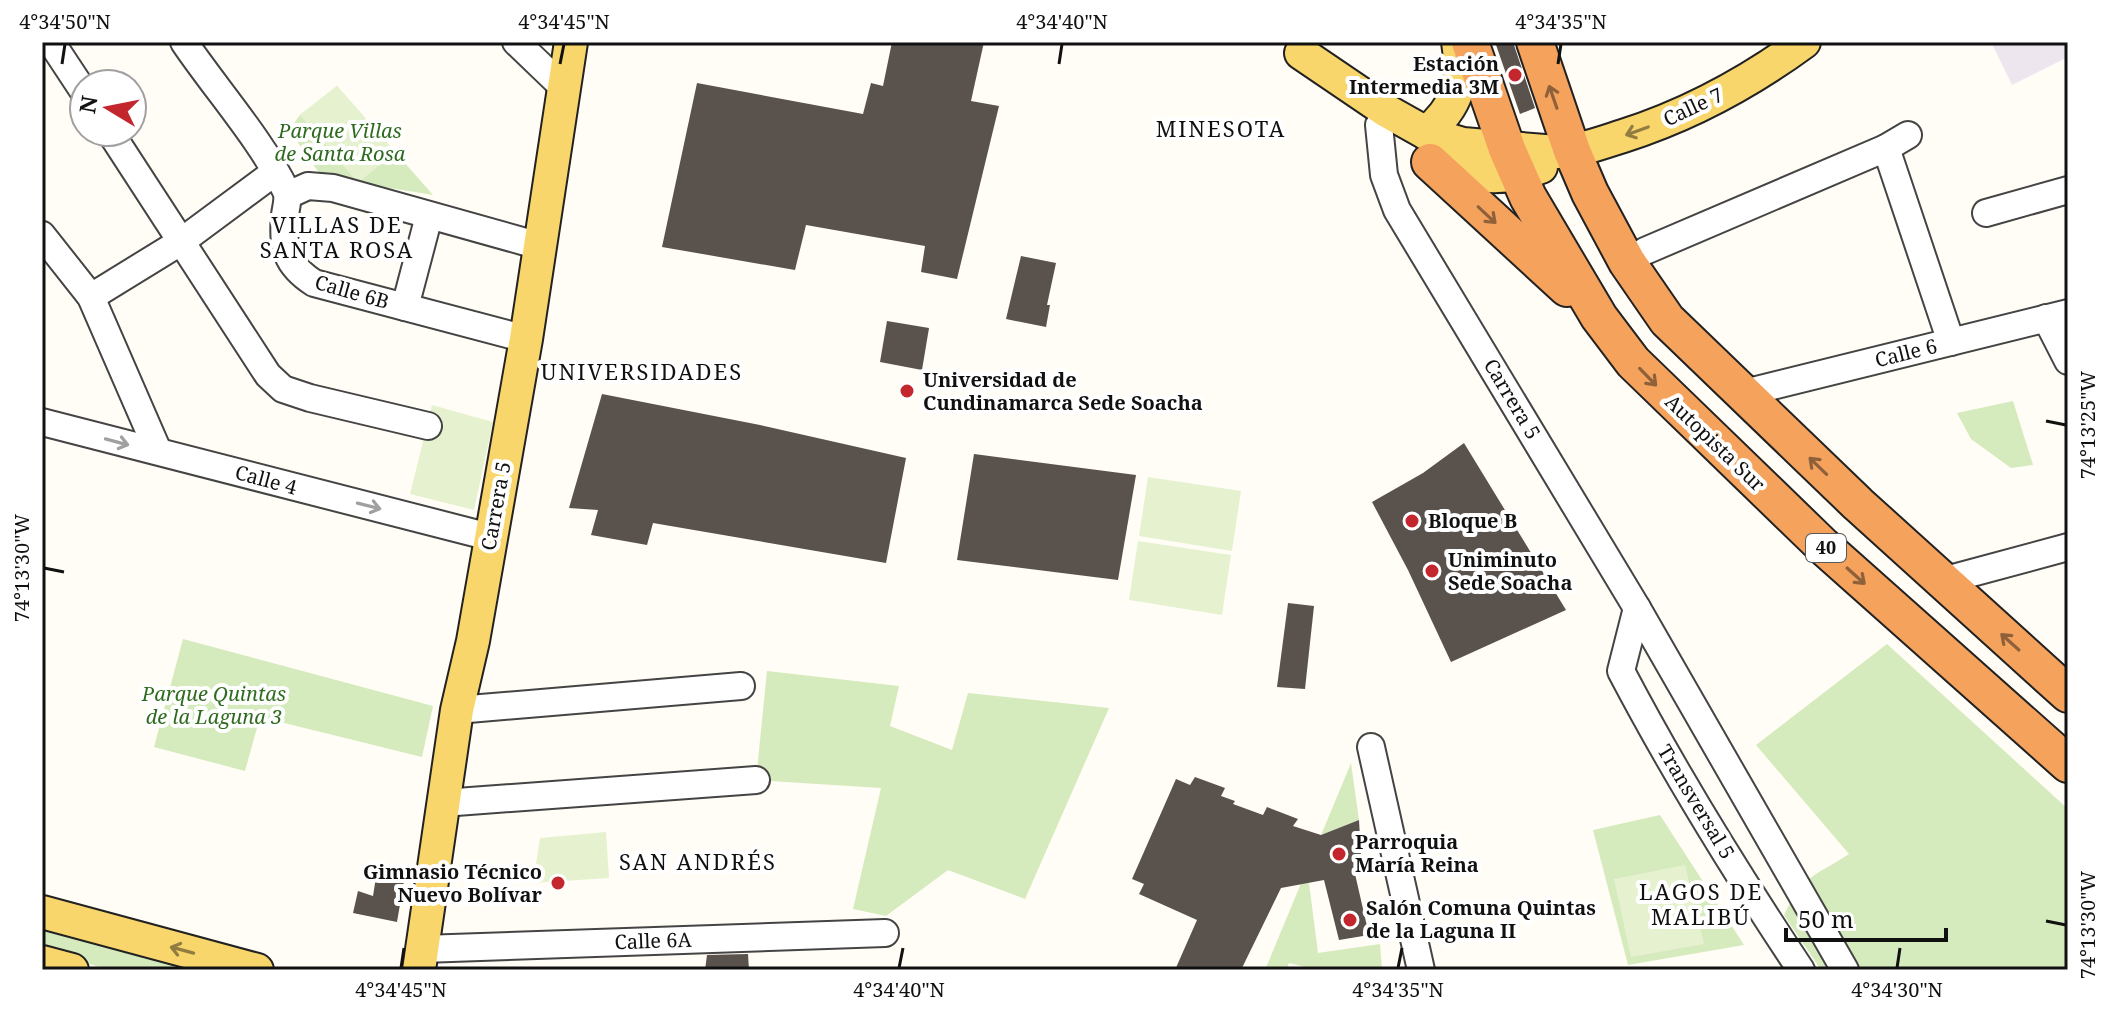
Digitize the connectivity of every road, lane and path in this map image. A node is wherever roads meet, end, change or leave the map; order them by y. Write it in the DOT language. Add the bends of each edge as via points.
graph roads {
  1 [pos="51,42"];
  2 [pos="516,42"];
  3 [pos="571,42"];
  4 [pos="1458,42"];
  5 [pos="1470,42"];
  6 [pos="1535,42"];
  7 [pos="1804,42"];
  8 [pos="197,47"];
  9 [pos="1295,47"];
  10 [pos="68,68"];
  11 [pos="564,88"];
  12 [pos="1379,125"];
  13 [pos="1428,147"];
  14 [pos="121,148"];
  15 [pos="1572,151"];
  16 [pos="1512,161"];
  17 [pos="281,184"];
  18 [pos="2068,190"];
  19 [pos="1986,213"];
  20 [pos="429,216"];
  21 [pos="42,235"];
  22 [pos="182,241"];
  23 [pos="540,246"];
  24 [pos="42,260"];
  25 [pos="1627,262"];
  26 [pos="68,267"];
  27 [pos="91,297"];
  28 [pos="405,307"];
  29 [pos="2057,316"];
  30 [pos="1599,317"];
  31 [pos="526,339"];
  32 [pos="1951,342"];
  33 [pos="2068,361"];
  34 [pos="1744,393"];
  35 [pos="42,422"];
  36 [pos="428,426"];
  37 [pos="158,451"];
  38 [pos="490,537"];
  39 [pos="2068,547"];
  40 [pos="1942,581"];
  41 [pos="1637,608"];
  42 [pos="2064,685"];
  43 [pos="741,686"];
  44 [pos="457,710"];
  45 [pos="1371,747"];
  46 [pos="2068,764"];
  47 [pos="756,780"];
  48 [pos="443,803"];
  49 [pos="42,912"];
  50 [pos="885,933"];
  51 [pos="421,960"];
  52 [pos="42,962"];
  53 [pos="72,970"];
  54 [pos="257,970"];
  55 [pos="1421,970"];
  56 [pos="1801,970"];
  57 [pos="1845,970"];
  1 -- 10 [label="street"];
  2 -- 11 [label="street"];
  3 -- 11 [label="main road, Carrera 5"];
  4 -- 13 [label="main road" via="1459,84"];
  5 -- 16 [label="highway, Autopista Sur / 40"];
  15 -- 6 [label="highway, one-way"];
  7 -- 15 [label="main road, Calle 7, one-way" via="1693,110"];
  8 -- 17 [label="street"];
  9 -- 12 [label="main road"];
  9 -- 13 [label="main road"];
  11 -- 23 [label="main road, Carrera 5"];
  12 -- 13 [label="main road"];
  12 -- 41 [label="street, Carrera 5" via="1384,175 1397,210"];
  13 -- 16 [label="main road, Calle 7" via="1464,174 1482,176"];
  13 -- 30 [label="highway, one-way"];
  14 -- 22 [label="street"];
  15 -- 16 [label="main road, Calle 7"];
  15 -- 25 [label="highway"];
  16 -- 30 [label="highway, Autopista Sur / 40"];
  17 -- 20 [label="street" via="333,188"];
  17 -- 22 [label="street"];
  17 -- 28 [label="street, Calle 6B" via="288,261 297,273 314,283"];
  18 -- 19 [label="street"];
  20 -- 23 [label="street"];
  20 -- 28 [label="street"];
  21 -- 26 [label="street"];
  22 -- 27 [label="street"];
  22 -- 36 [label="street" via="268,375 283,389"];
  23 -- 31 [label="main road, Carrera 5"];
  24 -- 26 [label="street"];
  25 -- 32 [label="street" via="1897,142"];
  25 -- 34 [label="highway" via="1667,320"];
  26 -- 27 [label="street"];
  27 -- 37 [label="street"];
  28 -- 31 [label="street, Calle 6B"];
  29 -- 32 [label="street, Calle 6"];
  29 -- 33 [label="street"];
  30 -- 46 [label="highway, Autopista Sur / 40, one-way" via="1650,380 1790,514"];
  31 -- 38 [label="main road, Carrera 5"];
  32 -- 34 [label="street, Calle 6"];
  40 -- 34 [label="highway, one-way"];
  35 -- 37 [label="street, Calle 4, one-way"];
  37 -- 38 [label="street, Calle 4, one-way"];
  38 -- 44 [label="main road, Carrera 5"];
  39 -- 40 [label="street"];
  42 -- 40 [label="highway, one-way"];
  41 -- 56 [label="street, Transversal 5" via="1621,671 1711,829"];
  41 -- 57 [label="street, Carrera 5"];
  43 -- 44 [label="street"];
  44 -- 48 [label="main road, Carrera 5"];
  45 -- 55 [label="street"];
  47 -- 48 [label="street"];
  48 -- 51 [label="main road, Carrera 5"];
  54 -- 49 [label="main road, one-way"];
  50 -- 51 [label="street, Calle 6A"];
  52 -- 53 [label="main road"];
}
